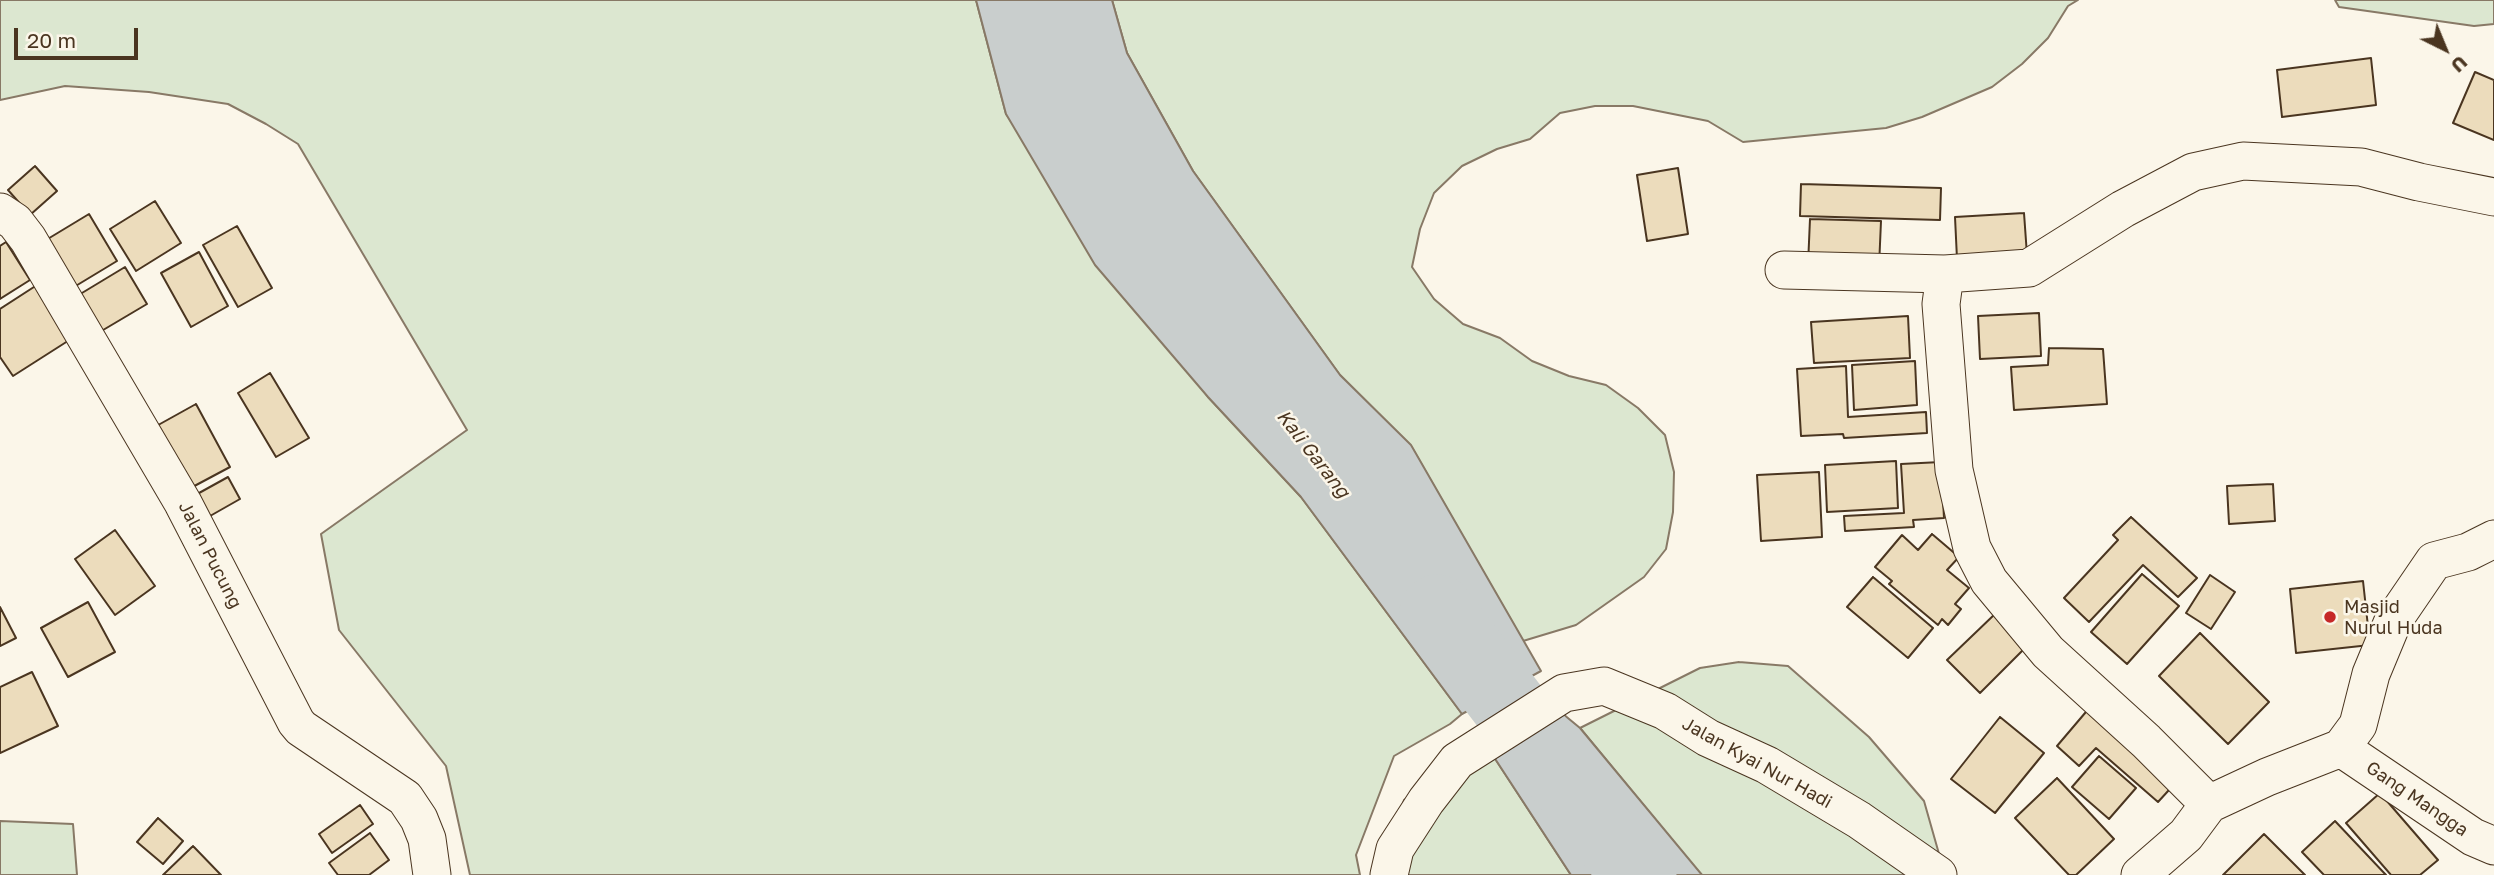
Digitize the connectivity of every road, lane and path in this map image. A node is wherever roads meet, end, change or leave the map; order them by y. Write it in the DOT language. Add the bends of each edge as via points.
graph roads {
  1 [pos="2494,197"];
  2 [pos="0,212"];
  3 [pos="1784,270"];
  4 [pos="1945,274"];
  5 [pos="2494,539"];
  6 [pos="2341,748"];
  7 [pos="2209,804"];
  8 [pos="2494,846"];
  9 [pos="432,875"];
  10 [pos="1389,875"];
  11 [pos="1938,875"];
  12 [pos="2140,875"];
  1 -- 4 [label="street" via="2361,167 2243,161 2193,172 2029,268"];
  2 -- 9 [label="street, Jalan Pucung" via="28,239 183,503 296,722 405,798 427,839"];
  3 -- 4 [label="street"];
  4 -- 7 [label="street" via="1941,304 1954,470 1972,548 1989,582 2048,652"];
  5 -- 6 [label="street" via="2434,561 2393,621 2371,674 2358,725"];
  6 -- 7 [label="street"];
  6 -- 8 [label="street, Gang Mangga"];
  7 -- 12 [label="street" via="2186,835"];
  10 -- 11 [label="street, Jalan Kyai Nur Hadi" via="1395,849 1457,761 1564,693 1604,686 1665,711 1708,738 1779,772"];
}
